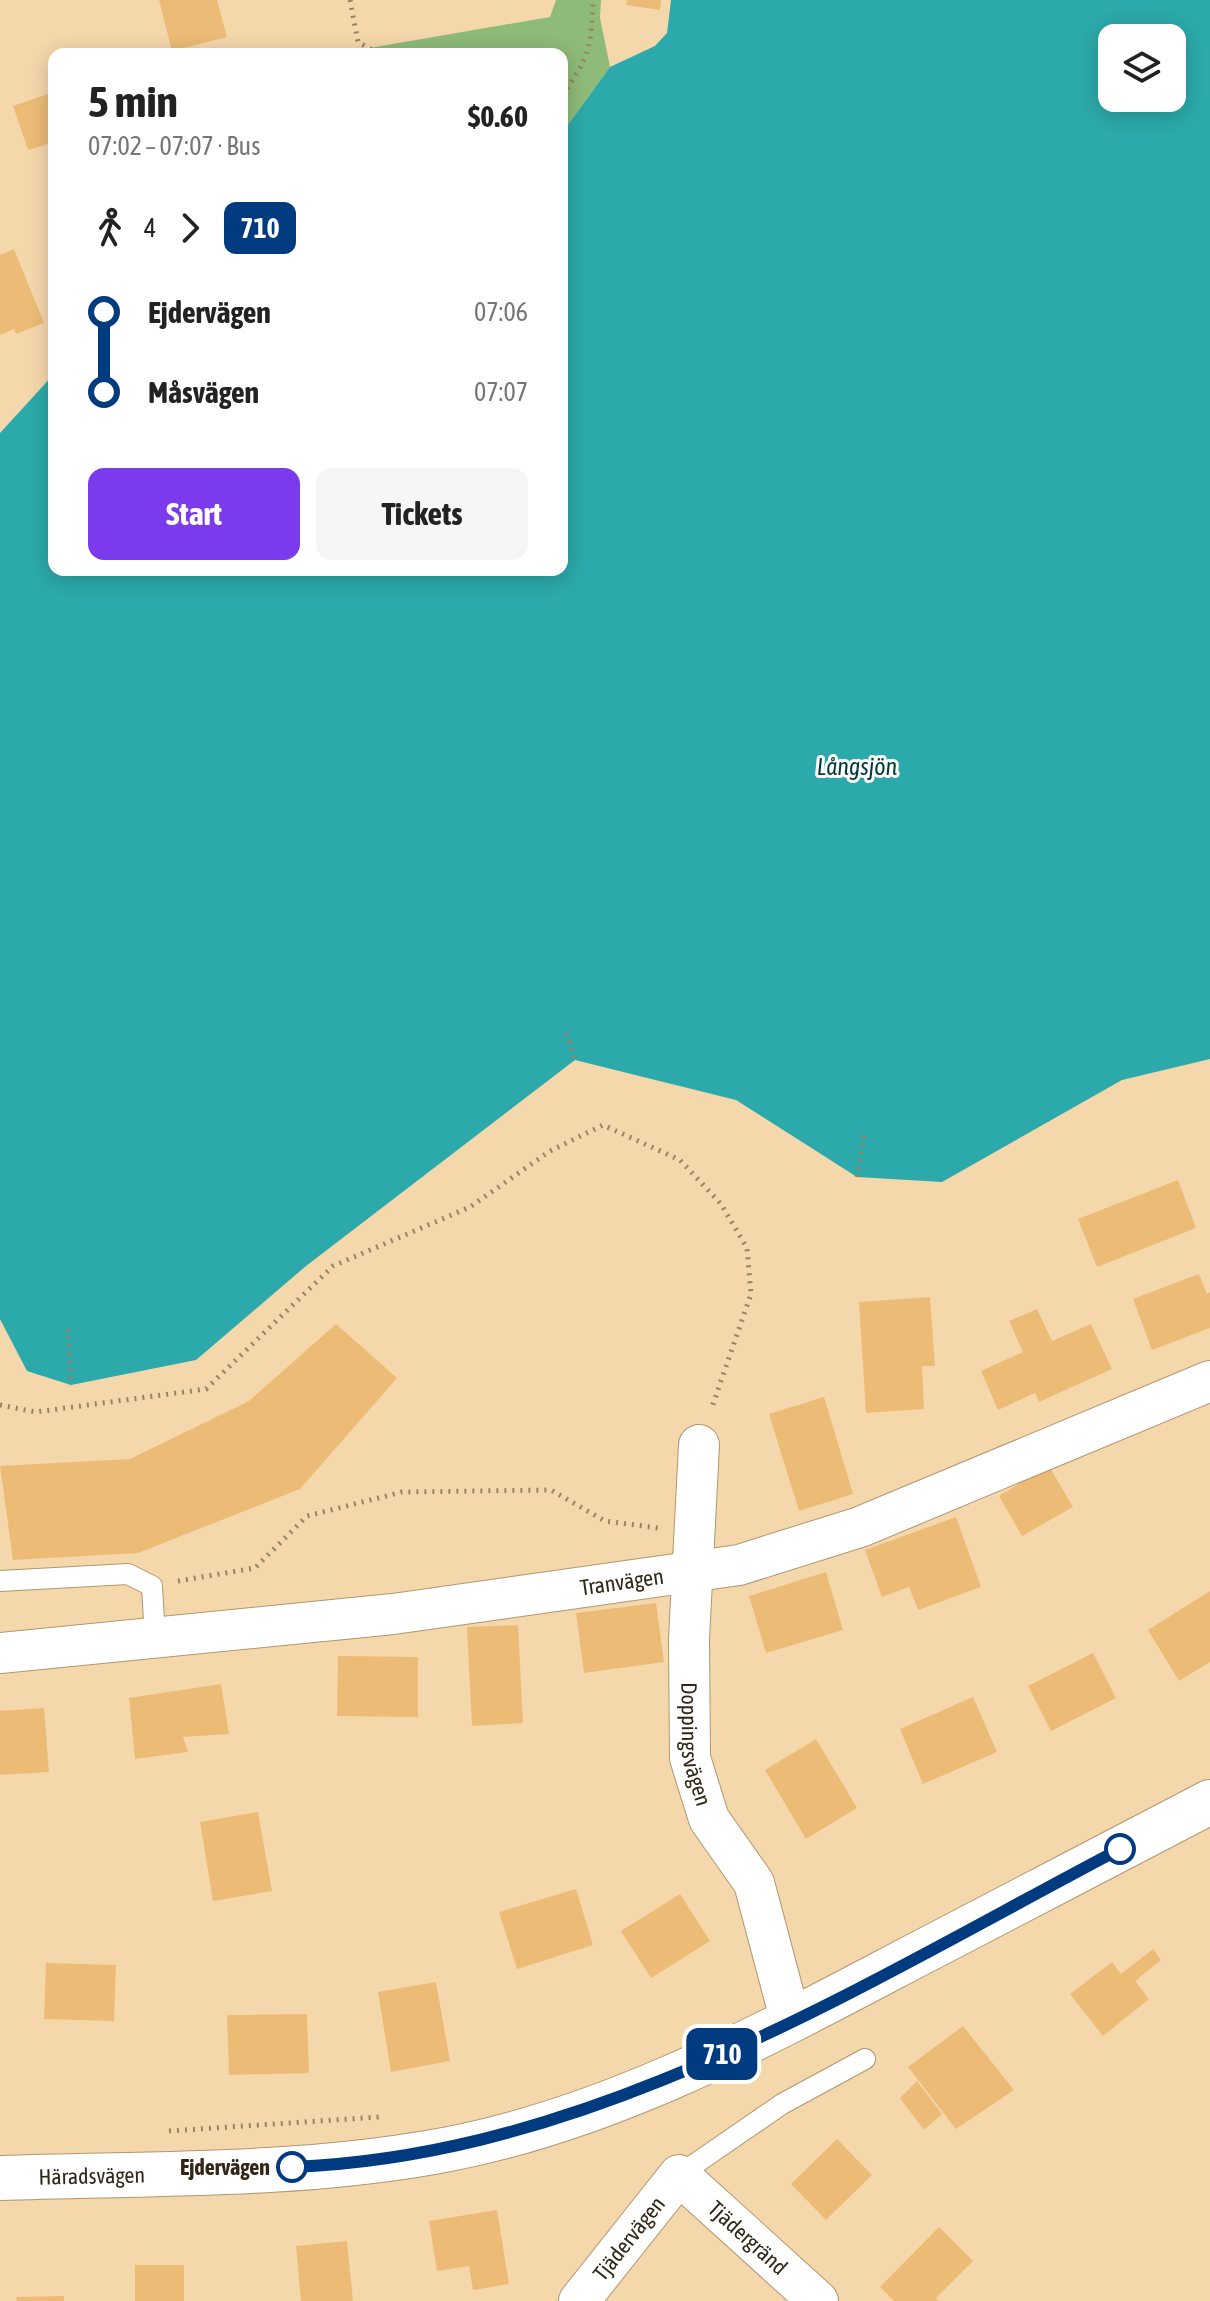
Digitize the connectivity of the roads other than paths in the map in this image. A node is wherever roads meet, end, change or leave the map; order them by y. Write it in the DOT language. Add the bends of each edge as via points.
graph roads {
  1 [pos="1210,1381"];
  2 [pos="699,1445"];
  3 [pos="693,1574"];
  4 [pos="0,1581"];
  5 [pos="155,1638"];
  6 [pos="0,1653"];
  7 [pos="1210,1802"];
  8 [pos="791,2022"];
  9 [pos="865,2059"];
  10 [pos="679,2175"];
  11 [pos="0,2178"];
  12 [pos="579,2301"];
  13 [pos="818,2301"];
  1 -- 3 [label="street, Tranvägen" via="860,1527"];
  2 -- 3 [label="street, Doppingsvägen"];
  3 -- 5 [label="street, Tranvägen" via="393,1614"];
  3 -- 8 [label="street, Doppingsvägen" via="690,1758 709,1819 754,1883"];
  4 -- 5 [label="lane" via="128,1574 152,1586"];
  5 -- 6 [label="street, Tranvägen"];
  7 -- 8 [label="street, Häradsvägen"];
  8 -- 11 [label="street, Häradsvägen" via="664,2080 533,2128 433,2152 321,2166"];
  9 -- 10 [label="lane" via="782,2104"];
  10 -- 12 [label="street, Tjädervägen"];
  10 -- 13 [label="street, Tjädergränd"];
}
